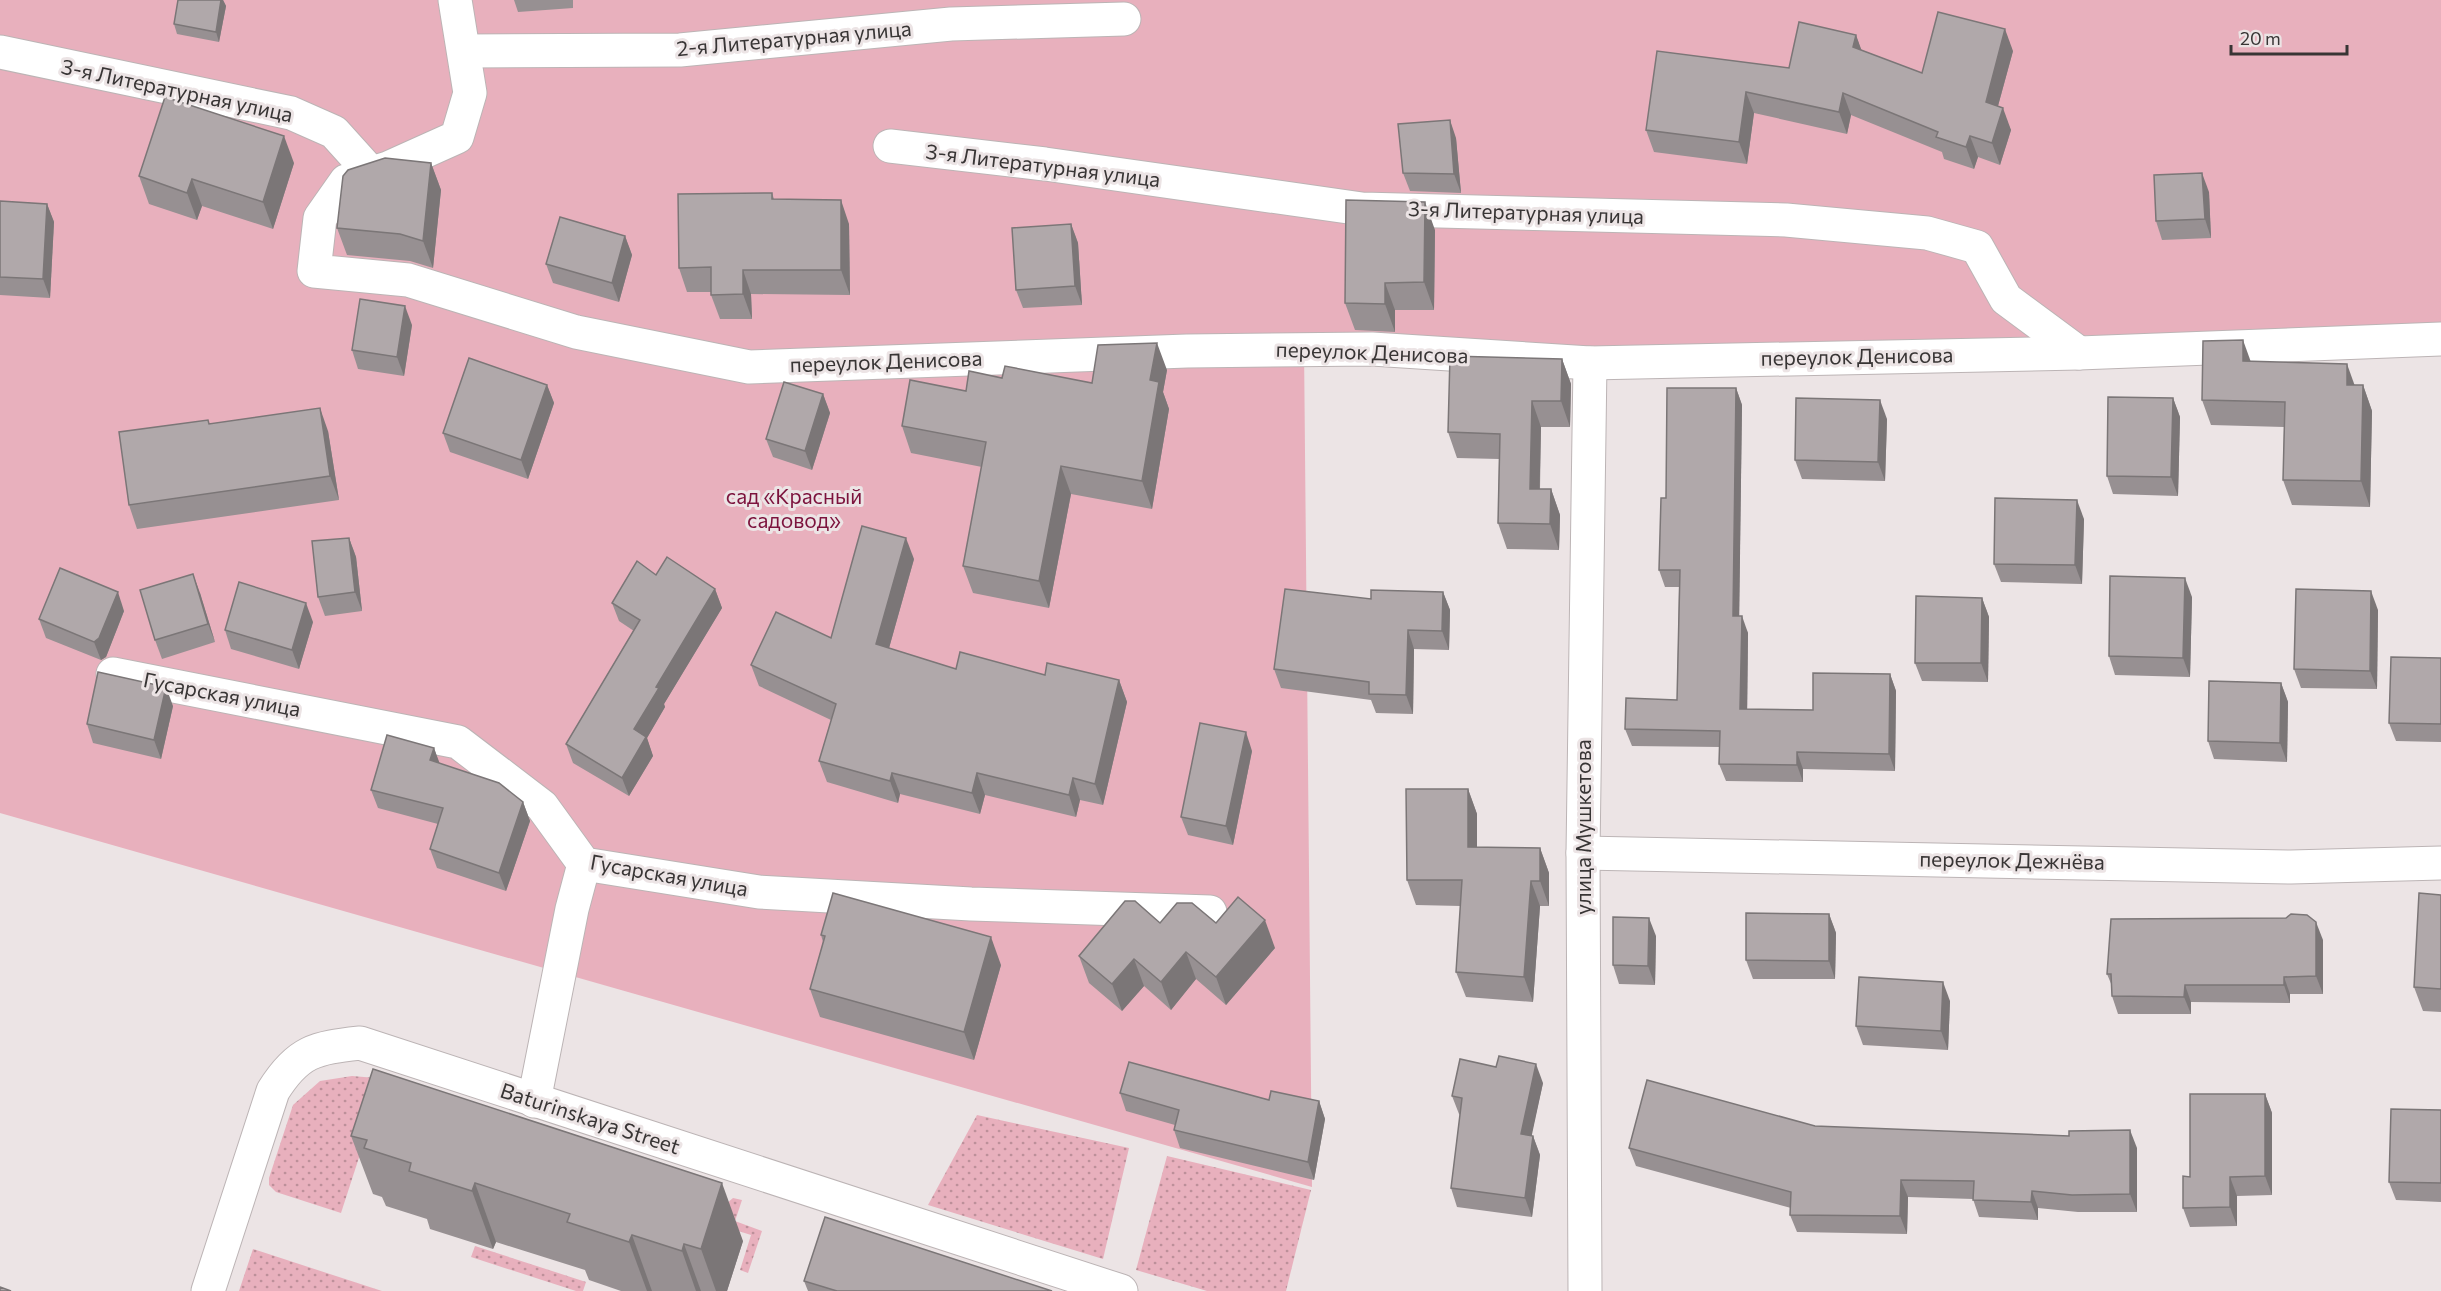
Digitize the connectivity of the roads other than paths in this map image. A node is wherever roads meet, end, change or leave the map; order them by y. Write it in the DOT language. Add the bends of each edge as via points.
graph roads {
  1 [pos="455,0"];
  2 [pos="1124,20"];
  3 [pos="464,51"];
  4 [pos="0,52"];
  5 [pos="890,146"];
  6 [pos="371,173"];
  7 [pos="2441,339"];
  8 [pos="2079,353"];
  9 [pos="1590,363"];
  10 [pos="113,674"];
  11 [pos="1583,853"];
  12 [pos="2441,863"];
  13 [pos="584,864"];
  14 [pos="1210,912"];
  15 [pos="534,1101"];
  16 [pos="208,1291"];
  17 [pos="1120,1291"];
  18 [pos="1585,1291"];
  1 -- 3 [label="street"];
  2 -- 3 [label="street, 2-я Литературная улица" via="951,24 680,50"];
  3 -- 6 [label="street" via="470,93 457,137"];
  4 -- 6 [label="street, 3-я Литературная улица" via="291,113 334,132"];
  5 -- 8 [label="street, 3-я Литературная улица" via="1362,209 1786,220 1927,233 1977,248 2006,299"];
  6 -- 9 [label="street, переулок Денисова" via="346,181 320,218 315,271 408,279 576,332 749,367 1187,351 1360,349"];
  7 -- 8 [label="street, переулок Денисова"];
  8 -- 9 [label="street, переулок Денисова"];
  9 -- 11 [label="street, улица Мушкетова"];
  10 -- 13 [label="street, Гусарская улица" via="458,742 542,806"];
  11 -- 12 [label="street, переулок Дежнёва" via="2291,867"];
  11 -- 18 [label="street, улица Мушкетова"];
  13 -- 14 [label="street, Гусарская улица" via="759,892"];
  13 -- 15 [label="street"];
  15 -- 16 [label="street, Baturinskaya Street" via="360,1043 307,1053 286,1070 273,1091"];
  15 -- 17 [label="street, Baturinskaya Street"];
}
